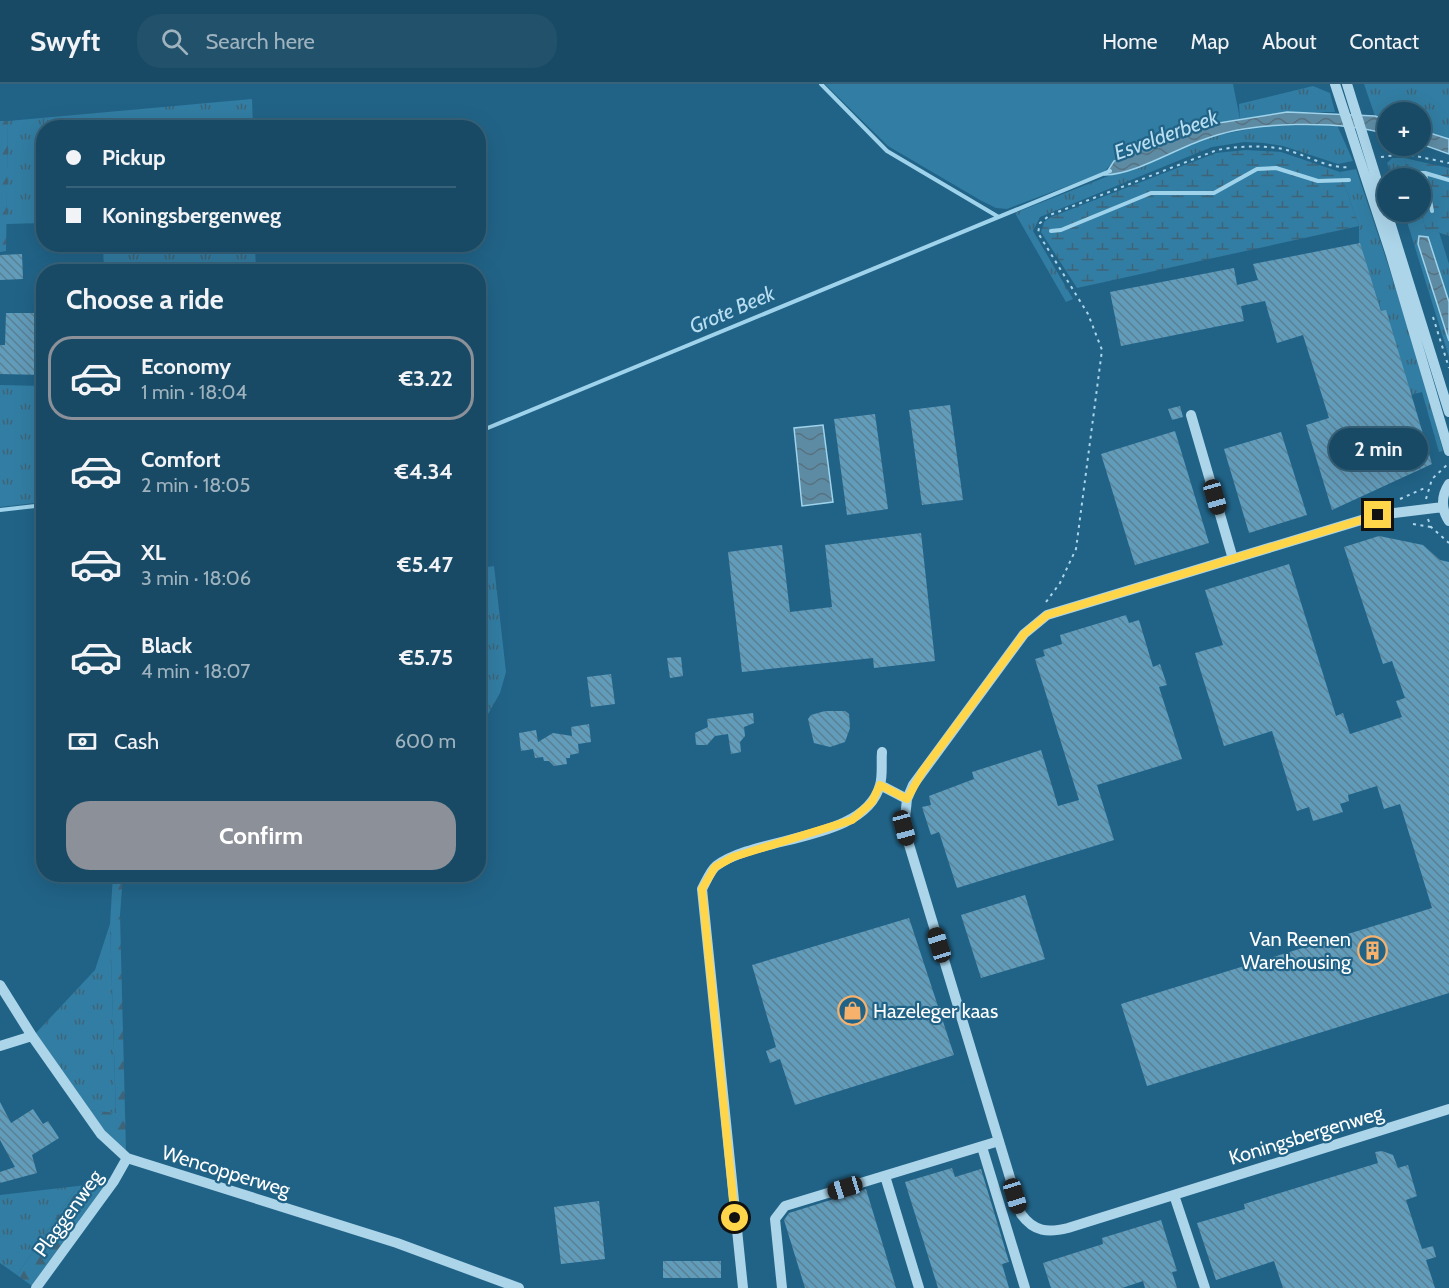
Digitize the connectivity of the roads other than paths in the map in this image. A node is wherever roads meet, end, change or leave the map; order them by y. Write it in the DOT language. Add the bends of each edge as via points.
graph roads {
  1 [pos="1335,84"];
  2 [pos="1347,84"];
  3 [pos="1449,412"];
  4 [pos="1191,415"];
  5 [pos="1449,451"];
  6 [pos="1449,484"];
  7 [pos="1443,507"];
  8 [pos="1449,520"];
  9 [pos="1233,558"];
  10 [pos="882,752"];
  11 [pos="880,785"];
  12 [pos="907,799"];
  13 [pos="0,985"];
  14 [pos="32,1036"];
  15 [pos="0,1046"];
  16 [pos="1449,1109"];
  17 [pos="999,1142"];
  18 [pos="982,1147"];
  19 [pos="127,1158"];
  20 [pos="885,1176"];
  21 [pos="1174,1195"];
  22 [pos="36,1288"];
  23 [pos="519,1288"];
  24 [pos="743,1288"];
  25 [pos="782,1288"];
  26 [pos="919,1288"];
  27 [pos="1024,1288"];
  28 [pos="1205,1288"];
  1 -- 5 [label="street"];
  2 -- 3 [label="street"];
  4 -- 9 [label="street"];
  6 -- 7 [label="street"];
  7 -- 8 [label="street"];
  7 -- 9 [label="street, Koningsbergenweg" via="1378,515"];
  9 -- 12 [label="street, Koningsbergenweg" via="1058,610 1037,623 1024,634 922,772"];
  10 -- 11 [label="street"];
  11 -- 12 [label="street"];
  11 -- 24 [label="street" via="872,802 852,820 733,857 715,867 702,889"];
  12 -- 17 [label="street, Koningsbergenweg" via="904,828 908,844"];
  13 -- 14 [label="street, Wencopperweg"];
  14 -- 15 [label="street"];
  14 -- 19 [label="street, Wencopperweg" via="101,1134"];
  16 -- 21 [label="street, Koningsbergenweg"];
  17 -- 18 [label="street"];
  17 -- 21 [label="street, Koningsbergenweg" via="1021,1214 1035,1228 1046,1232"];
  18 -- 20 [label="street"];
  18 -- 27 [label="street"];
  19 -- 22 [label="street, Plaggenweg"];
  19 -- 23 [label="street, Wencopperweg" via="397,1243"];
  20 -- 25 [label="street" via="778,1211 775,1219"];
  20 -- 26 [label="street"];
  21 -- 28 [label="street"];
}
